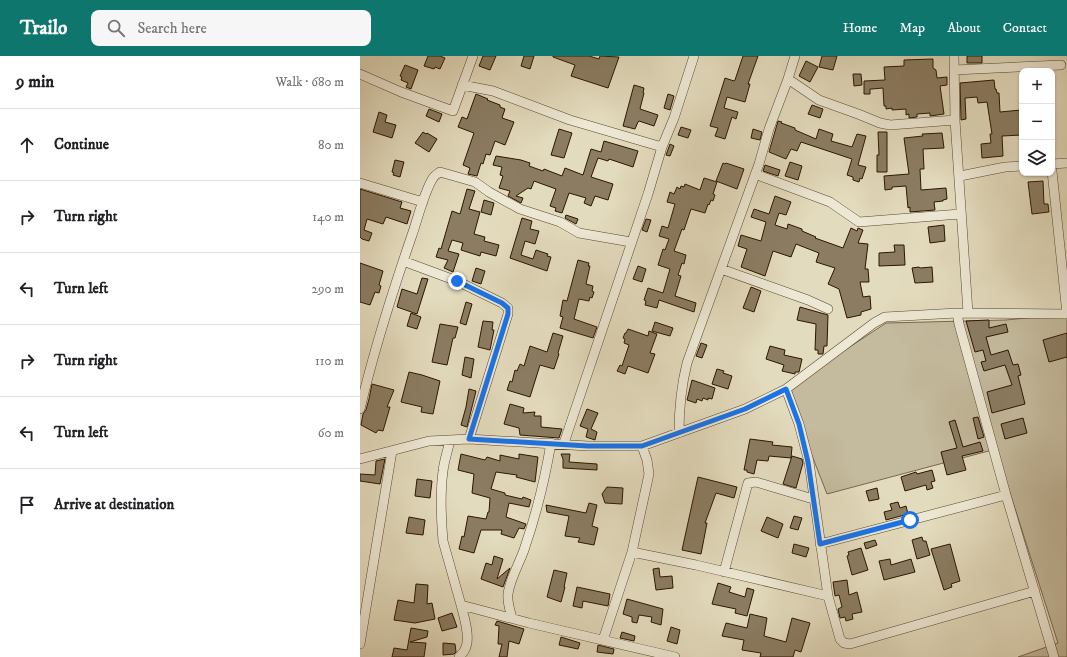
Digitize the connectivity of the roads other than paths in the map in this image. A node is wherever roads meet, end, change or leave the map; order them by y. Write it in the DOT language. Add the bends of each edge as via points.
graph roads {
  1 [pos="473,56"];
  2 [pos="694,56"];
  3 [pos="795,56"];
  4 [pos="954,56"];
  5 [pos="1062,62"];
  6 [pos="954,70"];
  7 [pos="360,74"];
  8 [pos="788,79"];
  9 [pos="462,86"];
  10 [pos="955,120"];
  11 [pos="662,147"];
  12 [pos="1067,163"];
  13 [pos="1055,164"];
  14 [pos="1019,166"];
  15 [pos="755,174"];
  16 [pos="960,176"];
  17 [pos="1053,176"];
  18 [pos="360,183"];
  19 [pos="423,202"];
  20 [pos="960,214"];
  21 [pos="631,242"];
  22 [pos="403,261"];
  23 [pos="721,269"];
  24 [pos="828,309"];
  25 [pos="957,313"];
  26 [pos="968,313"];
  27 [pos="1067,314"];
  28 [pos="786,389"];
  29 [pos="360,410"];
  30 [pos="679,433"];
  31 [pos="469,439"];
  32 [pos="450,440"];
  33 [pos="551,443"];
  34 [pos="564,443"];
  35 [pos="642,446"];
  36 [pos="392,451"];
  37 [pos="360,457"];
  38 [pos="1006,495"];
  39 [pos="814,498"];
  40 [pos="820,544"];
  41 [pos="632,552"];
  42 [pos="724,572"];
  43 [pos="1035,591"];
  44 [pos="828,596"];
  45 [pos="461,604"];
  46 [pos="512,618"];
  47 [pos="603,640"];
  48 [pos="360,644"];
  49 [pos="659,655"];
  50 [pos="459,657"];
  51 [pos="674,657"];
  52 [pos="1054,657"];
  1 -- 9 [label="street"];
  2 -- 11 [label="street"];
  3 -- 8 [label="street"];
  4 -- 6 [label="street"];
  5 -- 6 [label="street"];
  6 -- 10 [label="street"];
  7 -- 9 [label="street" via="454,111"];
  8 -- 10 [label="street" via="818,100 880,123 890,125"];
  8 -- 15 [label="street"];
  9 -- 11 [label="street" via="493,91 570,120"];
  10 -- 16 [label="street"];
  11 -- 21 [label="street"];
  12 -- 13 [label="street"];
  14 -- 16 [label="street"];
  15 -- 20 [label="street" via="830,202 859,222"];
  15 -- 23 [label="street"];
  16 -- 20 [label="street"];
  17 -- 27 [label="street"];
  18 -- 19 [label="street"];
  19 -- 21 [label="street" via="433,178 440,172 475,182 520,209 560,222 579,233"];
  19 -- 22 [label="street"];
  20 -- 26 [label="street"];
  21 -- 34 [label="street"];
  22 -- 29 [label="street" via="378,340"];
  22 -- 31 [label="street" via="457,281 508,308"];
  23 -- 24 [label="street"];
  23 -- 30 [label="street" via="682,381"];
  25 -- 26 [label="street"];
  25 -- 28 [label="street" via="881,318"];
  25 -- 38 [label="street"];
  26 -- 27 [label="street"];
  28 -- 30 [label="street" via="745,409"];
  28 -- 39 [label="street" via="799,424"];
  30 -- 35 [label="street"];
  31 -- 32 [label="street"];
  31 -- 33 [label="street"];
  32 -- 36 [label="street" via="429,441"];
  32 -- 45 [label="street" via="442,473 443,541"];
  33 -- 34 [label="street"];
  33 -- 46 [label="street" via="538,503 508,593"];
  34 -- 35 [label="street" via="588,446"];
  35 -- 41 [label="street" via="649,474"];
  36 -- 37 [label="street"];
  36 -- 48 [label="street"];
  38 -- 40 [label="street"];
  38 -- 43 [label="street"];
  39 -- 40 [label="street"];
  39 -- 42 [label="street" via="756,482 748,483"];
  40 -- 44 [label="street"];
  41 -- 42 [label="street"];
  41 -- 47 [label="street"];
  42 -- 44 [label="street"];
  43 -- 44 [label="street" via="850,644 844,643 840,638"];
  43 -- 52 [label="street"];
  45 -- 46 [label="street"];
  45 -- 50 [label="street" via="467,644"];
  46 -- 47 [label="street"];
  47 -- 49 [label="street"];
  49 -- 51 [label="street"];
}
